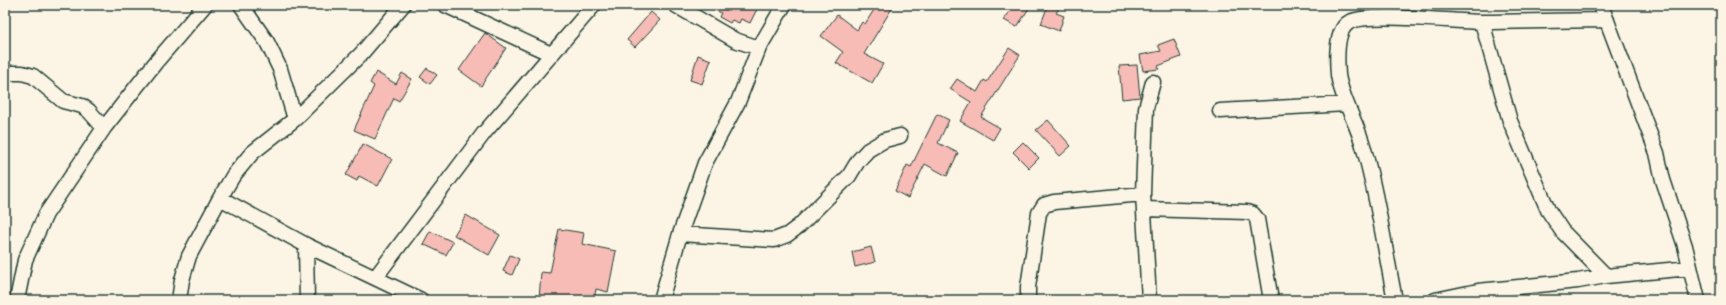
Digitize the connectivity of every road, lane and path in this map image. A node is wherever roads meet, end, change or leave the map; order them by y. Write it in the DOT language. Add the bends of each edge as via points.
graph roads {
  1 [pos="205,5"];
  2 [pos="240,5"];
  3 [pos="403,5"];
  4 [pos="445,5"];
  5 [pos="594,5"];
  6 [pos="675,5"];
  7 [pos="784,5"];
  8 [pos="1601,5"];
  9 [pos="1606,20"];
  10 [pos="1482,22"];
  11 [pos="759,48"];
  12 [pos="551,54"];
  13 [pos="5,73"];
  14 [pos="1153,82"];
  15 [pos="1347,104"];
  16 [pos="1220,112"];
  17 [pos="295,119"];
  18 [pos="104,128"];
  19 [pos="900,136"];
  20 [pos="1143,194"];
  21 [pos="220,198"];
  22 [pos="1144,209"];
  23 [pos="680,234"];
  24 [pos="306,245"];
  25 [pos="1690,268"];
  26 [pos="1606,276"];
  27 [pos="375,278"];
  28 [pos="17,300"];
  29 [pos="178,300"];
  30 [pos="307,300"];
  31 [pos="422,300"];
  32 [pos="662,300"];
  33 [pos="1028,300"];
  34 [pos="1149,300"];
  35 [pos="1271,300"];
  36 [pos="1395,300"];
  37 [pos="1435,300"];
  38 [pos="1698,300"];
  1 -- 18 [label="street"];
  2 -- 17 [label="street" via="267,42 280,69"];
  3 -- 17 [label="street" via="361,54"];
  4 -- 12 [label="street"];
  5 -- 12 [label="street"];
  6 -- 11 [label="street" via="735,40"];
  7 -- 11 [label="street"];
  8 -- 9 [label="street"];
  9 -- 10 [label="street"];
  9 -- 25 [label="street" via="1657,153"];
  10 -- 15 [label="street" via="1400,18 1355,19 1346,24 1341,32 1337,50 1338,76"];
  10 -- 26 [label="street" via="1510,121 1548,210 1562,231"];
  11 -- 23 [label="street" via="738,102 705,164"];
  12 -- 27 [label="street" via="484,133"];
  13 -- 18 [label="street" via="33,76 63,101 72,102 85,109"];
  14 -- 20 [label="street" via="1146,108"];
  15 -- 16 [label="street"];
  15 -- 36 [label="street" via="1364,147"];
  17 -- 21 [label="street" via="252,153 233,176"];
  18 -- 28 [label="street" via="46,214 25,260"];
  19 -- 23 [label="street" via="884,140 868,150 844,181 787,235 774,240"];
  20 -- 22 [label="street"];
  20 -- 33 [label="street" via="1044,205 1039,213"];
  21 -- 24 [label="street"];
  21 -- 29 [label="street" via="189,256"];
  22 -- 34 [label="street"];
  22 -- 35 [label="street" via="1253,214 1257,219"];
  23 -- 32 [label="street"];
  24 -- 27 [label="street"];
  24 -- 30 [label="street"];
  25 -- 26 [label="street"];
  25 -- 38 [label="street"];
  26 -- 37 [label="street" via="1478,291"];
  27 -- 31 [label="street"];
}
